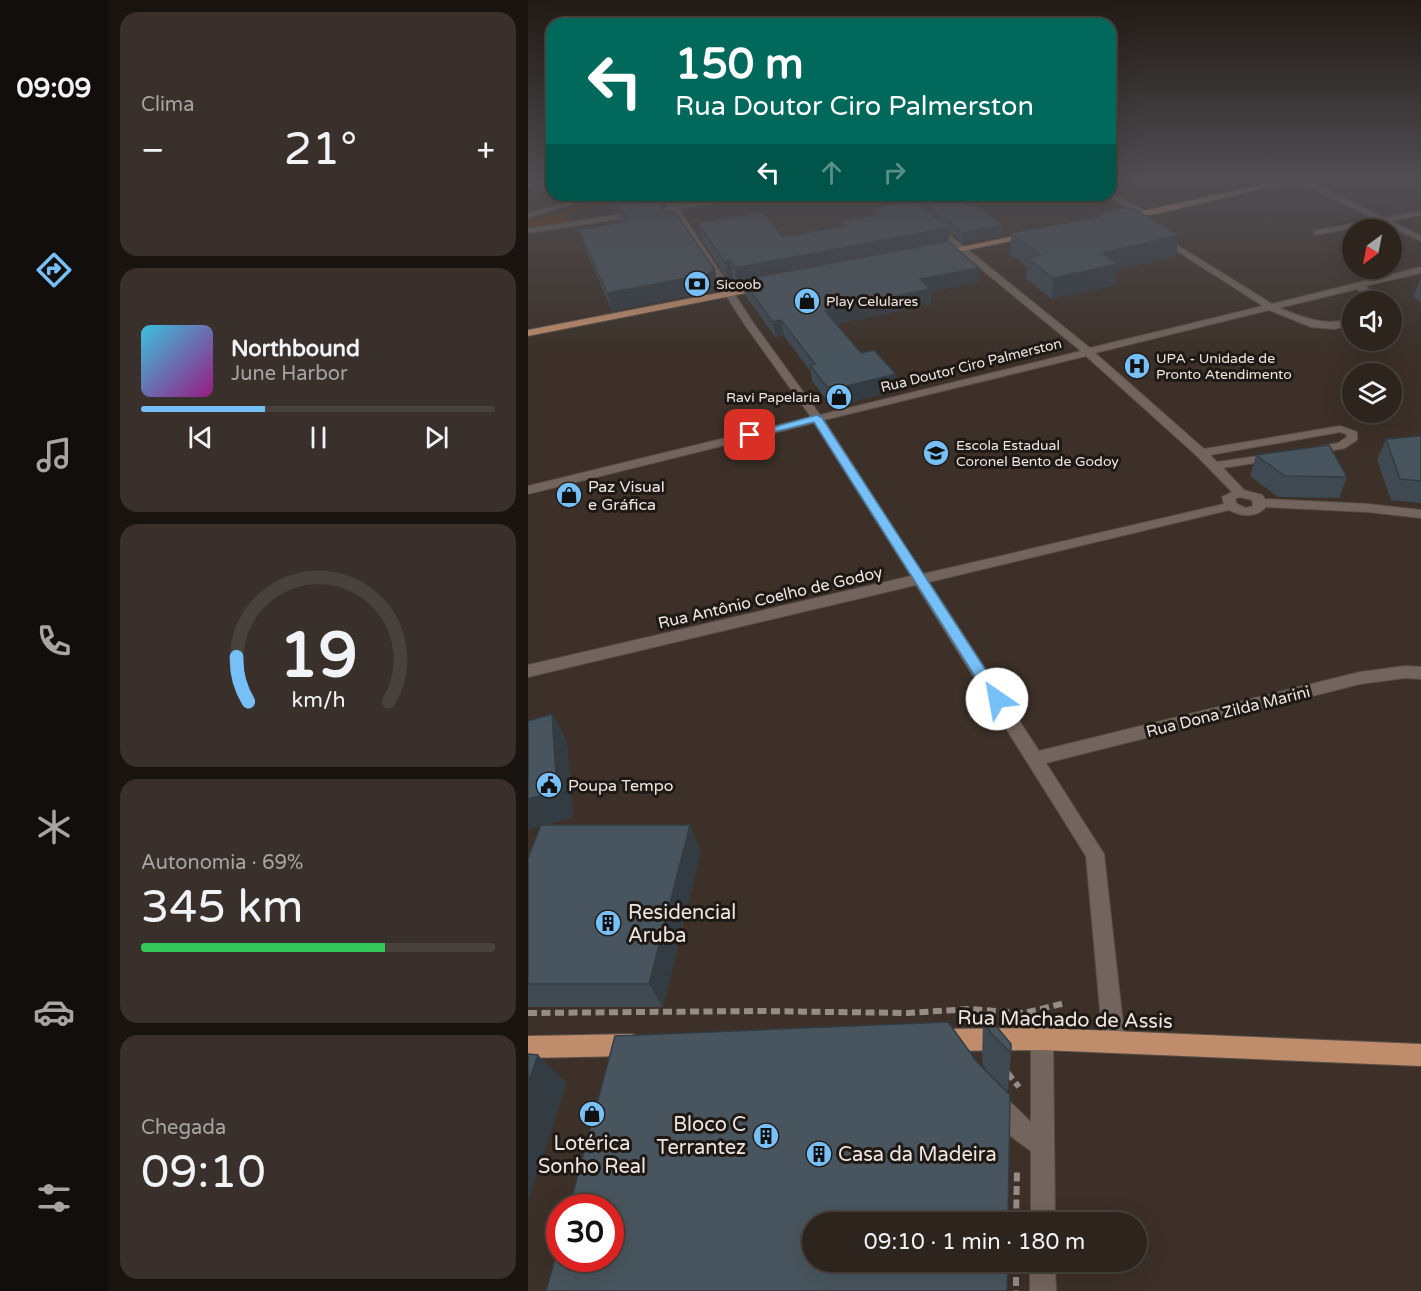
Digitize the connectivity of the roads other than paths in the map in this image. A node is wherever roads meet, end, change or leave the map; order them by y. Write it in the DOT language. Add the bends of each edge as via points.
graph roads {
  1 [pos="694,238"];
  2 [pos="949,238"];
  3 [pos="1011,238"];
  4 [pos="1164,238"];
  5 [pos="961,248"];
  6 [pos="926,255"];
  7 [pos="1421,270"];
  8 [pos="777,285"];
  9 [pos="1359,286"];
  10 [pos="1366,291"];
  11 [pos="730,294"];
  12 [pos="1272,308"];
  13 [pos="1342,324"];
  14 [pos="528,333"];
  15 [pos="1087,351"];
  16 [pos="817,418"];
  17 [pos="1201,453"];
  18 [pos="1215,466"];
  19 [pos="528,490"];
  20 [pos="1240,493"];
  21 [pos="1261,503"];
  22 [pos="1231,506"];
  23 [pos="1421,514"];
  24 [pos="919,580"];
  25 [pos="528,671"];
  26 [pos="1421,673"];
  27 [pos="1036,759"];
  28 [pos="1042,1039"];
  29 [pos="951,1040"];
  30 [pos="916,1041"];
  31 [pos="1114,1042"];
  32 [pos="657,1045"];
  33 [pos="528,1047"];
  34 [pos="1421,1055"];
  35 [pos="963,1060"];
  36 [pos="984,1093"];
  37 [pos="1042,1145"];
  38 [pos="1043,1212"];
  39 [pos="1043,1272"];
  40 [pos="1043,1291"];
  1 -- 11 [label="street"];
  2 -- 5 [label="street"];
  3 -- 5 [label="main road"];
  4 -- 12 [label="street"];
  5 -- 6 [label="main road"];
  5 -- 15 [label="street"];
  7 -- 9 [label="street, Rua Doutor Ciro Palmerston"];
  8 -- 11 [label="main road"];
  9 -- 10 [label="street"];
  9 -- 12 [label="street, Rua Doutor Ciro Palmerston"];
  11 -- 14 [label="main road"];
  11 -- 16 [label="street"];
  12 -- 13 [label="street" via="1311,324"];
  12 -- 15 [label="street, Rua Doutor Ciro Palmerston"];
  15 -- 16 [label="street, Rua Doutor Ciro Palmerston"];
  15 -- 17 [label="street"];
  16 -- 19 [label="street, Rua Doutor Ciro Palmerston"];
  16 -- 24 [label="street"];
  17 -- 18 [label="street"];
  17 -- 18 [label="street" via="1340,429 1351,432 1353,438 1341,446"];
  18 -- 20 [label="street"];
  20 -- 21 [label="street, Rua Antônio Coelho de Godoy" via="1252,495"];
  20 -- 22 [label="street" via="1228,497"];
  21 -- 22 [label="street, Rua Antônio Coelho de Godoy" via="1251,512"];
  21 -- 23 [label="street, Rua Antônio Coelho de Godoy"];
  22 -- 24 [label="street, Rua Antônio Coelho de Godoy"];
  24 -- 25 [label="street, Rua Antônio Coelho de Godoy"];
  24 -- 27 [label="street"];
  26 -- 27 [label="street, Rua Dona Zilda Marini" via="1360,678"];
  27 -- 31 [label="street" via="1095,854"];
  28 -- 29 [label="main road, Rua Machado de Assis"];
  28 -- 31 [label="main road, Rua Machado de Assis"];
  28 -- 37 [label="street"];
  29 -- 30 [label="main road, Rua Machado de Assis"];
  29 -- 35 [label="street"];
  31 -- 34 [label="main road, Rua Machado de Assis"];
  32 -- 33 [label="main road"];
  36 -- 37 [label="street"];
  37 -- 38 [label="street"];
  39 -- 40 [label="street"];
}
